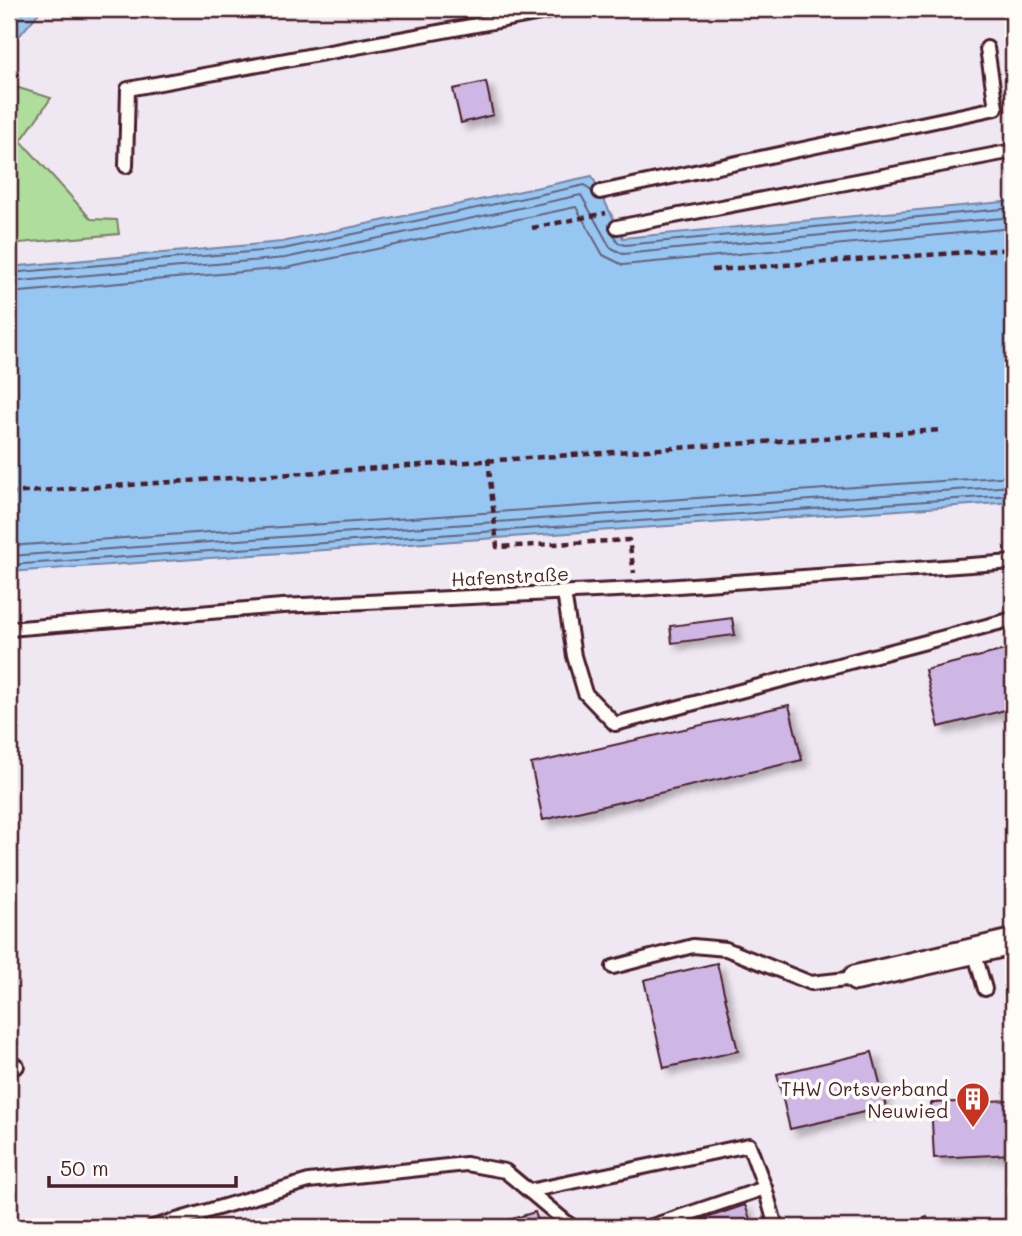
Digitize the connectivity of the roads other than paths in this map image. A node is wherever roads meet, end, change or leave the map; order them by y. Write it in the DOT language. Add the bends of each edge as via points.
graph roads {
  1 [pos="563,9"];
  2 [pos="987,48"];
  3 [pos="1013,151"];
  4 [pos="126,166"];
  5 [pos="600,192"];
  6 [pos="617,227"];
  7 [pos="1013,562"];
  8 [pos="564,593"];
  9 [pos="1013,619"];
  10 [pos="9,629"];
  11 [pos="1013,942"];
  12 [pos="974,951"];
  13 [pos="613,967"];
  14 [pos="856,978"];
  15 [pos="985,989"];
  16 [pos="765,1188"];
  17 [pos="529,1191"];
  18 [pos="153,1227"];
  19 [pos="572,1227"];
  20 [pos="649,1227"];
  21 [pos="776,1227"];
  1 -- 4 [label="lane" via="128,89"];
  2 -- 5 [label="lane" via="996,108"];
  3 -- 6 [label="lane"];
  7 -- 8 [label="lane, Hafenstraße"];
  8 -- 9 [label="lane" via="585,693 615,724"];
  8 -- 10 [label="lane, Hafenstraße" via="282,606"];
  11 -- 12 [label="street"];
  12 -- 14 [label="street"];
  12 -- 15 [label="lane"];
  13 -- 14 [label="lane" via="693,946 726,949 811,983"];
  16 -- 17 [label="lane" via="749,1145"];
  16 -- 20 [label="lane"];
  16 -- 21 [label="lane"];
  17 -- 18 [label="lane" via="505,1171 466,1164 309,1181"];
  17 -- 19 [label="lane"];
}
